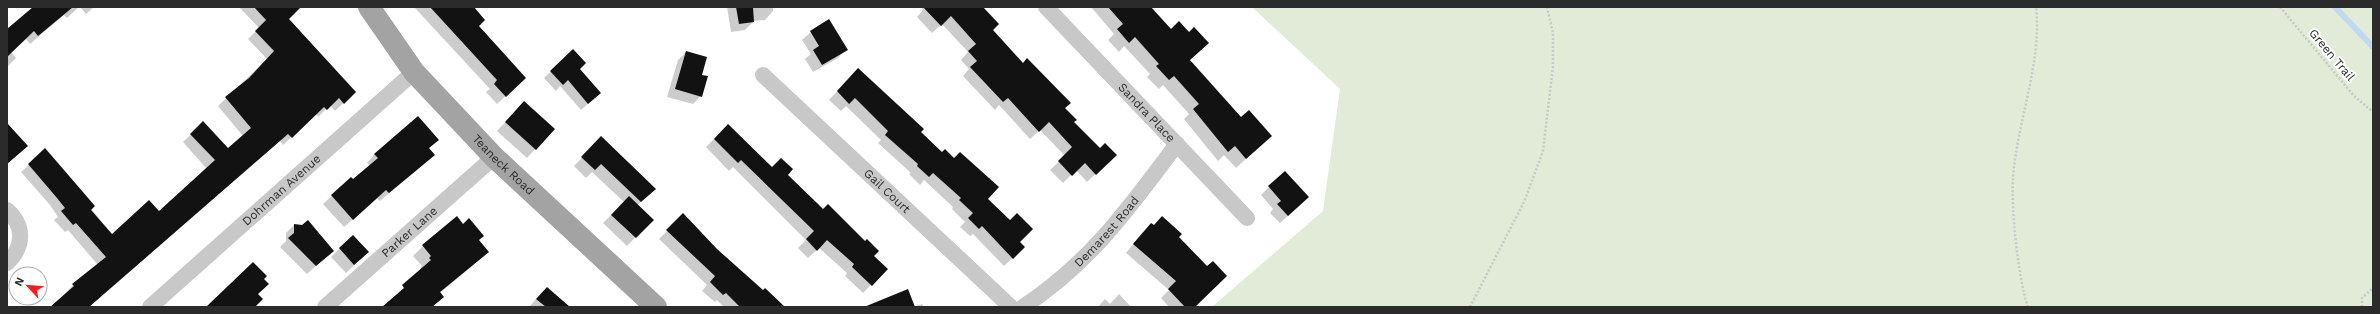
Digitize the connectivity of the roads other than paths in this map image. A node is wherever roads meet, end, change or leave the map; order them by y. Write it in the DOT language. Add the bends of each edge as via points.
graph roads {
  1 [pos="369,7"];
  2 [pos="1046,7"];
  3 [pos="414,72"];
  4 [pos="763,75"];
  5 [pos="1177,144"];
  6 [pos="494,157"];
  7 [pos="7,210"];
  8 [pos="1247,218"];
  9 [pos="7,263"];
  10 [pos="150,307"];
  11 [pos="325,307"];
  12 [pos="656,307"];
  13 [pos="1011,307"];
  14 [pos="1023,307"];
  1 -- 3 [label="main road, Teaneck Road"];
  2 -- 5 [label="street, Sandra Place"];
  3 -- 6 [label="main road, Teaneck Road"];
  3 -- 10 [label="street, Dohrman Avenue"];
  4 -- 13 [label="street, Gail Court"];
  5 -- 8 [label="street, Sandra Place"];
  5 -- 14 [label="street, Demarest Road" via="1091,254 1053,288"];
  6 -- 11 [label="street, Parker Lane"];
  6 -- 12 [label="main road, Teaneck Road"];
  7 -- 9 [label="street" via="19,225 21,236 17,251"];
}
